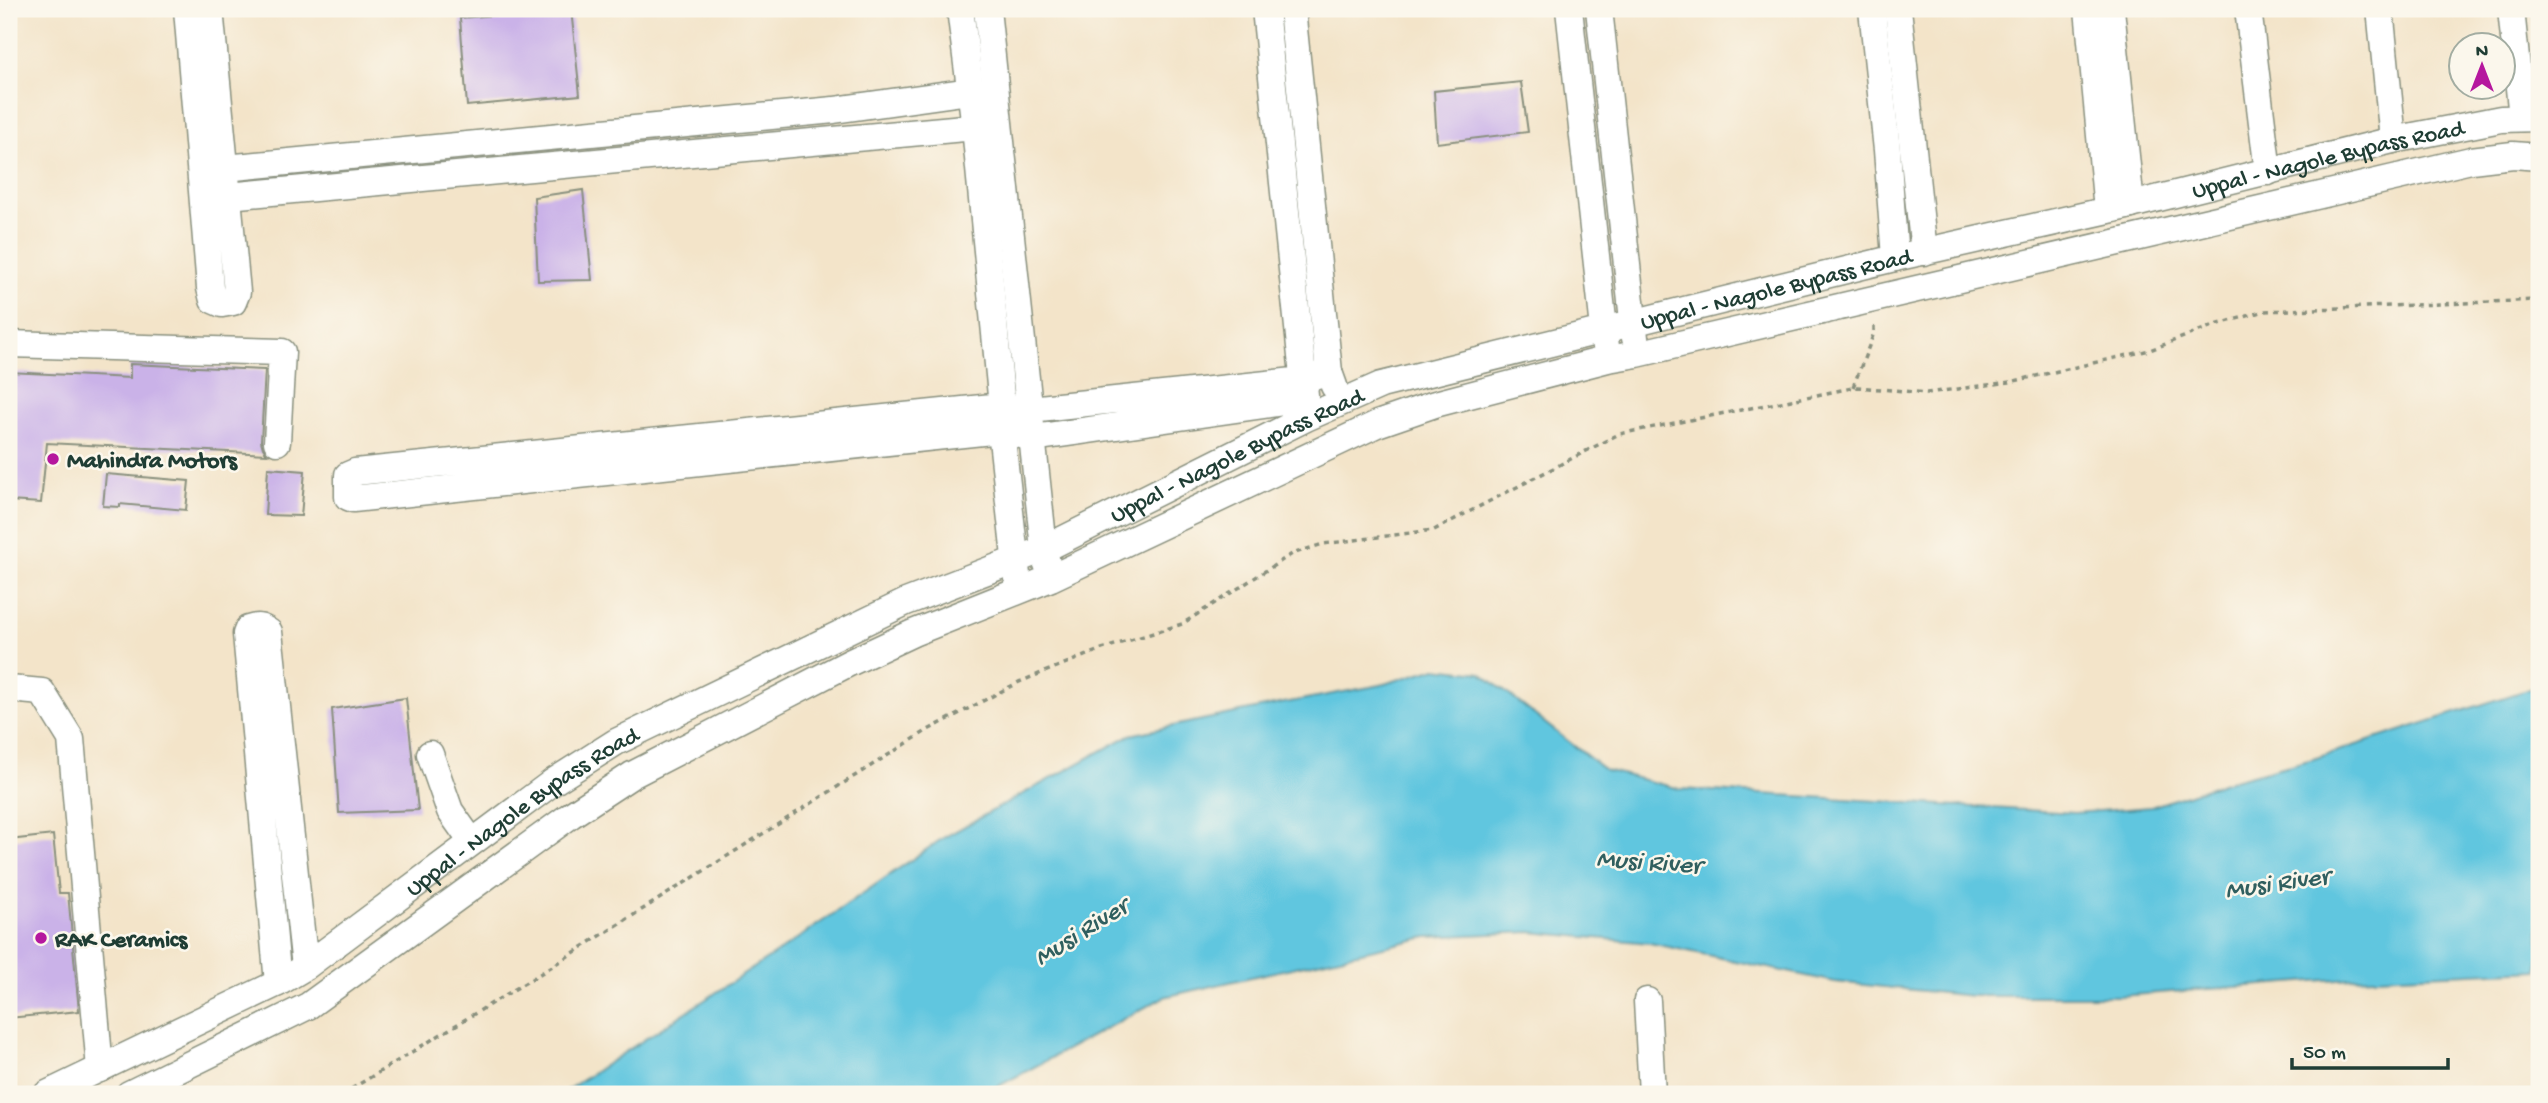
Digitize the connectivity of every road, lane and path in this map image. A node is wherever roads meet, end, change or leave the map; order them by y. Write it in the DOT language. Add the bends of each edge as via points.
graph roads {
  1 [pos="187,9"];
  2 [pos="210,9"];
  3 [pos="960,9"];
  4 [pos="987,9"];
  5 [pos="1265,9"];
  6 [pos="1292,9"];
  7 [pos="1569,9"];
  8 [pos="1599,9"];
  9 [pos="1872,9"];
  10 [pos="1898,9"];
  11 [pos="2088,9"];
  12 [pos="2111,9"];
  13 [pos="2248,9"];
  14 [pos="2379,9"];
  15 [pos="2511,9"];
  16 [pos="970,91"];
  17 [pos="2530,118"];
  18 [pos="975,127"];
  19 [pos="2393,140"];
  20 [pos="2539,157"];
  21 [pos="225,168"];
  22 [pos="2268,172"];
  23 [pos="228,196"];
  24 [pos="2119,208"];
  25 [pos="1924,252"];
  26 [pos="1895,258"];
  27 [pos="1875,299"];
  28 [pos="2539,300"];
  29 [pos="1297,309"];
  30 [pos="1632,322"];
  31 [pos="1604,329"];
  32 [pos="9,344"];
  33 [pos="1637,354"];
  34 [pos="1328,359"];
  35 [pos="1608,359"];
  36 [pos="1852,388"];
  37 [pos="1305,399"];
  38 [pos="1338,403"];
  39 [pos="1030,409"];
  40 [pos="1002,418"];
  41 [pos="1033,438"];
  42 [pos="1343,439"];
  43 [pos="277,442"];
  44 [pos="1044,549"];
  45 [pos="1015,561"];
  46 [pos="1051,578"];
  47 [pos="1018,591"];
  48 [pos="9,689"];
  49 [pos="430,754"];
  50 [pos="472,842"];
  51 [pos="305,967"];
  52 [pos="278,983"];
  53 [pos="1647,1001"];
  54 [pos="100,1069"];
  55 [pos="47,1094"];
  56 [pos="129,1094"];
  57 [pos="343,1094"];
  58 [pos="1652,1094"];
  1 -- 23 [label="street" via="210,288 213,300 222,304 233,302 237,292"];
  2 -- 21 [label="street"];
  3 -- 16 [label="street"];
  4 -- 39 [label="street"];
  5 -- 29 [label="street"];
  6 -- 34 [label="street"];
  7 -- 31 [label="street"];
  8 -- 30 [label="street"];
  9 -- 26 [label="street"];
  10 -- 25 [label="street"];
  11 -- 24 [label="street"];
  12 -- 24 [label="street"];
  13 -- 22 [label="street"];
  14 -- 19 [label="street"];
  15 -- 17 [label="street"];
  16 -- 18 [label="street"];
  16 -- 21 [label="street" via="834,110"];
  17 -- 19 [label="street, Uppal - Nagole Bypass Road"];
  18 -- 23 [label="street"];
  18 -- 40 [label="street"];
  19 -- 22 [label="street, Uppal - Nagole Bypass Road"];
  20 -- 27 [label="street, Uppal - Nagole Bypass Road" via="2471,160"];
  21 -- 23 [label="street"];
  22 -- 24 [label="street, Uppal - Nagole Bypass Road"];
  24 -- 25 [label="street, Uppal - Nagole Bypass Road"];
  25 -- 26 [label="street, Uppal - Nagole Bypass Road"];
  26 -- 30 [label="street, Uppal - Nagole Bypass Road"];
  27 -- 33 [label="street, Uppal - Nagole Bypass Road"];
  27 -- 36 [label="path" via="1874,333"];
  28 -- 36 [label="path" via="2265,311 2150,350 2010,382 1927,393"];
  29 -- 34 [label="street"];
  29 -- 37 [label="street"];
  30 -- 31 [label="street, Uppal - Nagole Bypass Road"];
  30 -- 33 [label="street"];
  31 -- 35 [label="street"];
  31 -- 38 [label="street, Uppal - Nagole Bypass Road" via="1381,385"];
  32 -- 43 [label="street" via="282,352"];
  33 -- 35 [label="street, Uppal - Nagole Bypass Road"];
  34 -- 37 [label="street"];
  34 -- 38 [label="street"];
  35 -- 42 [label="street, Uppal - Nagole Bypass Road" via="1435,404"];
  36 -- 57 [label="path" via="1619,434 1434,530 1323,544 1292,554 1182,624 1019,682 928,730"];
  37 -- 38 [label="street, Uppal - Nagole Bypass Road"];
  37 -- 39 [label="street"];
  37 -- 41 [label="street"];
  37 -- 44 [label="street, Uppal - Nagole Bypass Road"];
  38 -- 42 [label="street"];
  39 -- 40 [label="street"];
  39 -- 41 [label="street"];
  40 -- 40 [label="street" via="380,496 348,497 346,478 355,472"];
  40 -- 41 [label="street"];
  40 -- 45 [label="street"];
  41 -- 44 [label="street"];
  42 -- 46 [label="street, Uppal - Nagole Bypass Road"];
  44 -- 45 [label="street, Uppal - Nagole Bypass Road"];
  44 -- 46 [label="street"];
  45 -- 47 [label="street"];
  45 -- 50 [label="street, Uppal - Nagole Bypass Road" via="906,602 616,742"];
  46 -- 47 [label="street, Uppal - Nagole Bypass Road"];
  47 -- 56 [label="street, Uppal - Nagole Bypass Road" via="849,663 632,775 308,1006"];
  48 -- 54 [label="street" via="42,692 71,739"];
  49 -- 50 [label="street" via="450,811"];
  50 -- 51 [label="street, Uppal - Nagole Bypass Road"];
  51 -- 52 [label="street, Uppal - Nagole Bypass Road"];
  51 -- 52 [label="street" via="269,632 254,626 246,634"];
  52 -- 54 [label="street, Uppal - Nagole Bypass Road"];
  53 -- 58 [label="street"];
  54 -- 55 [label="street, Uppal - Nagole Bypass Road"];
}
